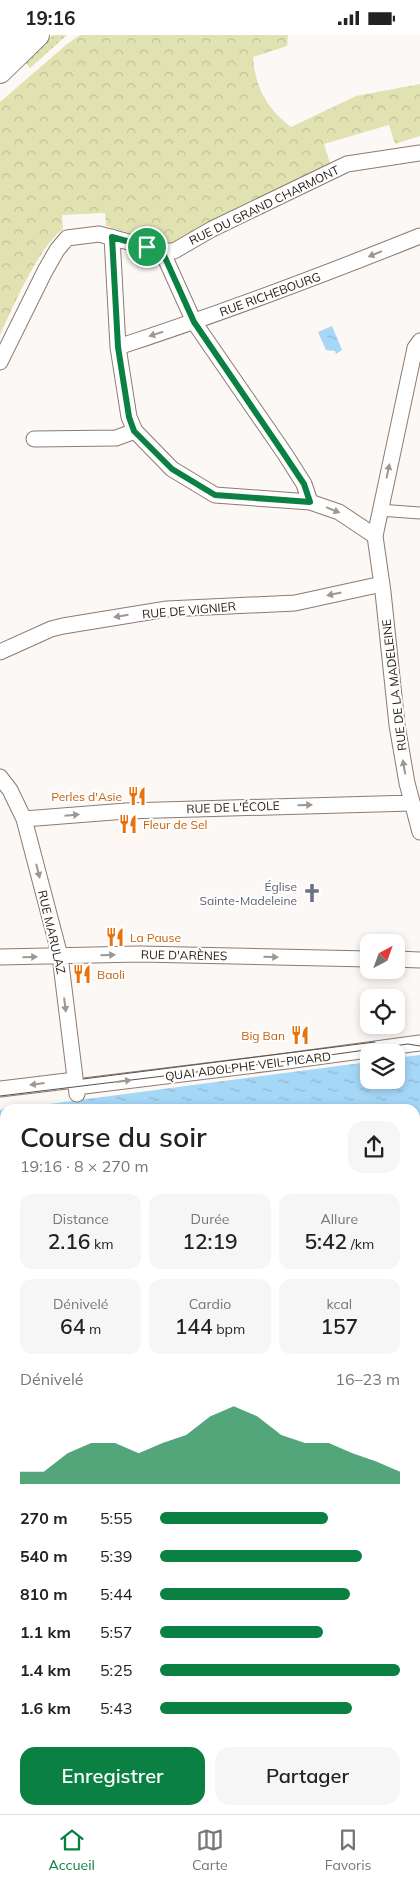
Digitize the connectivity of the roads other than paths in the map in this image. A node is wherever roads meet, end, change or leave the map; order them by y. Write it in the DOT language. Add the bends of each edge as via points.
graph roads {
  1 [pos="15,35"];
  2 [pos="38,35"];
  3 [pos="0,50"];
  4 [pos="0,72"];
  5 [pos="420,153"];
  6 [pos="420,236"];
  7 [pos="112,237"];
  8 [pos="162,251"];
  9 [pos="194,322"];
  10 [pos="420,341"];
  11 [pos="118,347"];
  12 [pos="0,362"];
  13 [pos="134,431"];
  14 [pos="34,439"];
  15 [pos="310,502"];
  16 [pos="379,509"];
  17 [pos="420,513"];
  18 [pos="375,536"];
  19 [pos="382,584"];
  20 [pos="0,653"];
  21 [pos="0,778"];
  22 [pos="412,803"];
  23 [pos="24,819"];
  24 [pos="420,832"];
  25 [pos="0,957"];
  26 [pos="60,957"];
  27 [pos="360,959"];
  28 [pos="405,959"];
  29 [pos="420,960"];
  30 [pos="420,1043"];
  31 [pos="76,1087"];
  32 [pos="0,1089"];
  1 -- 3 [label="main road"];
  2 -- 4 [label="main road"];
  5 -- 8 [label="street, RUE DU GRAND CHARMONT" via="347,164 212,229 174,251"];
  6 -- 9 [label="street, RUE RICHEBOURG, one-way"];
  7 -- 8 [label="street"];
  7 -- 11 [label="street"];
  7 -- 12 [label="street" via="99,234 67,238 30,299"];
  8 -- 9 [label="street"];
  9 -- 11 [label="street, RUE RICHEBOURG, one-way"];
  9 -- 15 [label="street" via="304,484"];
  16 -- 10 [label="street, RUE DE LA MADELEINE, one-way" via="415,348"];
  11 -- 13 [label="street"];
  13 -- 14 [label="street" via="116,438"];
  13 -- 15 [label="street" via="172,469 215,495"];
  15 -- 18 [label="street, one-way" via="338,512"];
  16 -- 17 [label="street"];
  16 -- 18 [label="street, RUE DE LA MADELEINE"];
  18 -- 19 [label="street, RUE DE LA MADELEINE"];
  19 -- 20 [label="street, RUE DE VIGNIER, one-way" via="295,603 167,609 63,625"];
  22 -- 19 [label="street, RUE DE LA MADELEINE, one-way" via="396,725"];
  21 -- 23 [label="street, RUE MARULAZ" via="10,790"];
  23 -- 22 [label="street, RUE DE L'ÉCOLE, one-way" via="126,811"];
  22 -- 24 [label="street, RUE DE LA MADELEINE"];
  23 -- 26 [label="street, RUE MARULAZ, one-way"];
  25 -- 26 [label="street, RUE D'ARÈNES, one-way"];
  26 -- 27 [label="street, RUE D'ARÈNES, one-way" via="140,954"];
  26 -- 31 [label="street, RUE MARULAZ, one-way"];
  28 -- 29 [label="street"];
  31 -- 30 [label="street, QUAI ADOLPHE VEIL PICARD, one-way"];
  31 -- 32 [label="street, QUAI ADOLPHE VEIL PICARD, one-way"];
}
